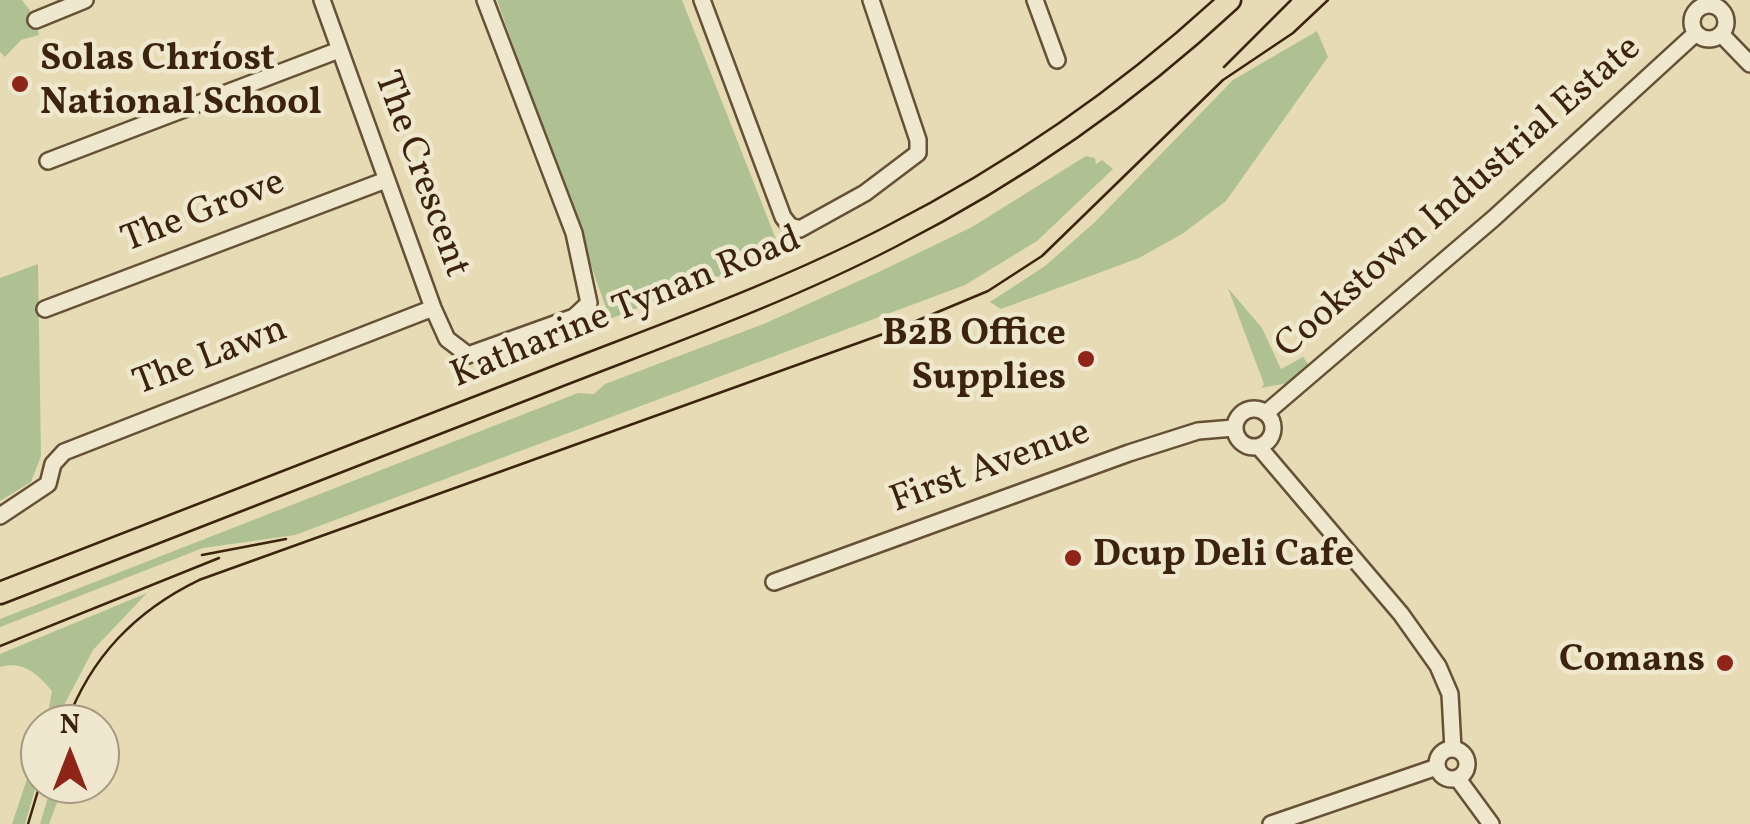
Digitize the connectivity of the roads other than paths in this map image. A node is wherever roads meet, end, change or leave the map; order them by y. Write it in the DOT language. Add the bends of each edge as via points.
graph roads {
  1 [pos="85,0"];
  2 [pos="322,0"];
  3 [pos="485,0"];
  4 [pos="702,0"];
  5 [pos="871,0"];
  6 [pos="1035,0"];
  7 [pos="1230,0"];
  8 [pos="1736,0"];
  9 [pos="1695,4"];
  10 [pos="1722,10"];
  11 [pos="36,20"];
  12 [pos="1696,33"];
  13 [pos="1721,34"];
  14 [pos="339,50"];
  15 [pos="1057,60"];
  16 [pos="1750,64"];
  17 [pos="48,162"];
  18 [pos="386,180"];
  19 [pos="433,308"];
  20 [pos="46,309"];
  21 [pos="1266,413"];
  22 [pos="1234,428"];
  23 [pos="1259,447"];
  24 [pos="0,516"];
  25 [pos="774,582"];
  26 [pos="0,594"];
  27 [pos="1453,749"];
  28 [pos="1436,767"];
  29 [pos="1458,779"];
  30 [pos="1271,824"];
  31 [pos="1491,824"];
  1 -- 11 [label="street"];
  2 -- 14 [label="street, The Crescent"];
  3 -- 19 [label="street, The Crescent" via="574,233 589,302 574,317 476,354 456,348"];
  4 -- 5 [label="street" via="790,226 800,229 913,161 918,140"];
  6 -- 15 [label="street"];
  7 -- 26 [label="main road, Katharine Tynan Road" via="1181,46 1068,129 888,239 757,298"];
  8 -- 10 [label="street"];
  9 -- 10 [label="street"];
  9 -- 12 [label="street"];
  10 -- 13 [label="street"];
  12 -- 13 [label="street" via="1706,39"];
  12 -- 21 [label="street, Cookstown Industrial Estate"];
  13 -- 16 [label="street"];
  14 -- 17 [label="street"];
  14 -- 18 [label="street, The Crescent"];
  18 -- 19 [label="street, The Crescent"];
  18 -- 20 [label="street, The Grove"];
  19 -- 24 [label="street, The Lawn" via="64,452 48,484"];
  21 -- 22 [label="street" via="1243,412"];
  21 -- 23 [label="street" via="1272,435"];
  22 -- 23 [label="street" via="1242,444"];
  22 -- 25 [label="street, First Avenue" via="1198,431 1130,453"];
  23 -- 27 [label="street" via="1438,666 1450,694"];
  27 -- 28 [label="street" via="1440,754"];
  27 -- 29 [label="street" via="1467,762"];
  28 -- 29 [label="street" via="1444,778"];
  28 -- 30 [label="street"];
  29 -- 31 [label="street"];
}
